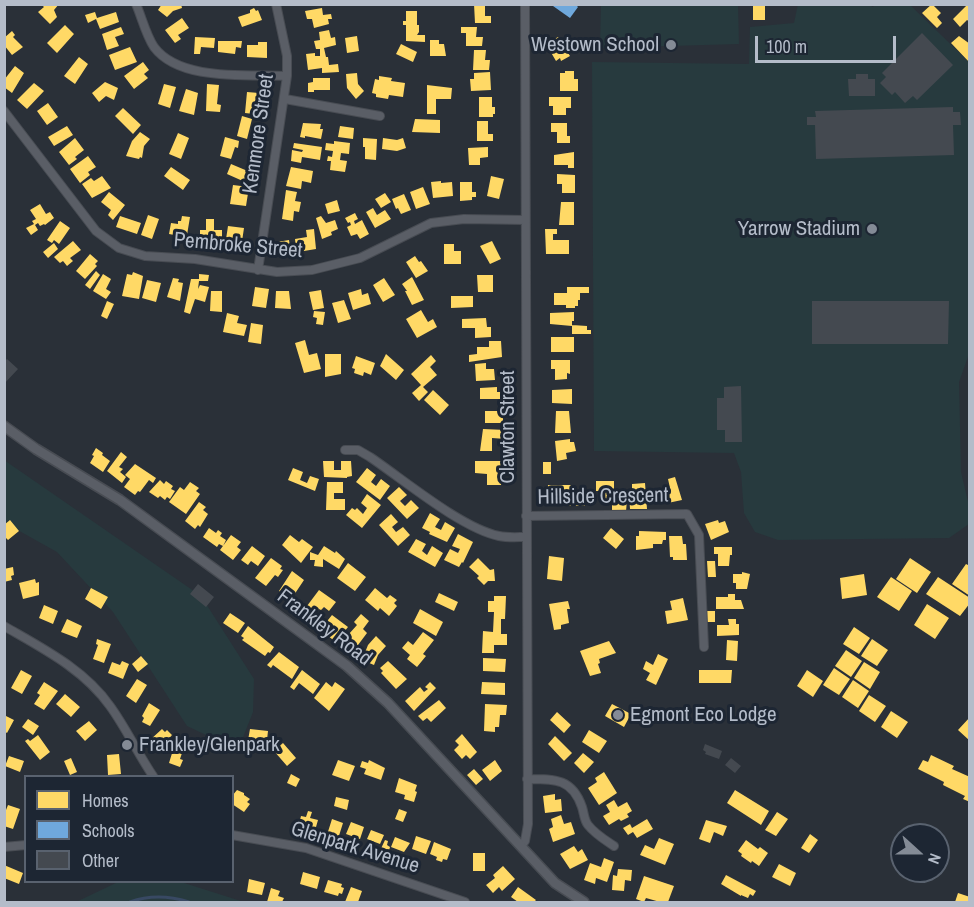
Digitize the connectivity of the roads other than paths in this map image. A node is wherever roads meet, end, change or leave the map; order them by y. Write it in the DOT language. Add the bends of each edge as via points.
graph roads {
  1 [pos="136,4"];
  2 [pos="276,4"];
  3 [pos="525,4"];
  4 [pos="287,76"];
  5 [pos="285,99"];
  6 [pos="4,111"];
  7 [pos="380,116"];
  8 [pos="525,220"];
  9 [pos="258,270"];
  10 [pos="4,426"];
  11 [pos="345,450"];
  12 [pos="526,516"];
  13 [pos="527,537"];
  14 [pos="4,626"];
  15 [pos="705,647"];
  16 [pos="152,775"];
  17 [pos="527,779"];
  18 [pos="234,835"];
  19 [pos="24,845"];
  20 [pos="520,846"];
  21 [pos="614,846"];
  22 [pos="4,847"];
  23 [pos="465,903"];
  24 [pos="584,903"];
  1 -- 4 [label="street" via="150,39 170,61 204,72"];
  2 -- 4 [label="street, Kenmore Street" via="287,56"];
  3 -- 8 [label="street, Clawton Street"];
  4 -- 5 [label="street, Kenmore Street"];
  5 -- 7 [label="street"];
  5 -- 9 [label="street, Kenmore Street"];
  6 -- 9 [label="street, Pembroke Street" via="85,219 119,248 145,256 195,259"];
  8 -- 9 [label="street, Pembroke Street" via="431,223 377,251 339,264 312,270"];
  8 -- 12 [label="street, Clawton Street"];
  10 -- 20 [label="street, Frankley Road" via="120,500 355,672"];
  11 -- 13 [label="street" via="357,450 370,457 482,531 501,537"];
  12 -- 13 [label="street, Clawton Street"];
  12 -- 15 [label="street, Hillside Crescent" via="687,514 699,535"];
  13 -- 17 [label="street, Clawton Street"];
  14 -- 16 [label="street" via="77,670 93,686 110,706"];
  17 -- 20 [label="street, Clawton Street" via="528,824 525,842"];
  17 -- 21 [label="street" via="552,779 569,786 581,804 586,823"];
  18 -- 23 [label="street, Glenpark Avenue" via="306,848"];
  19 -- 22 [label="street"];
  20 -- 24 [label="street, Frankley Road" via="555,883"];
}
